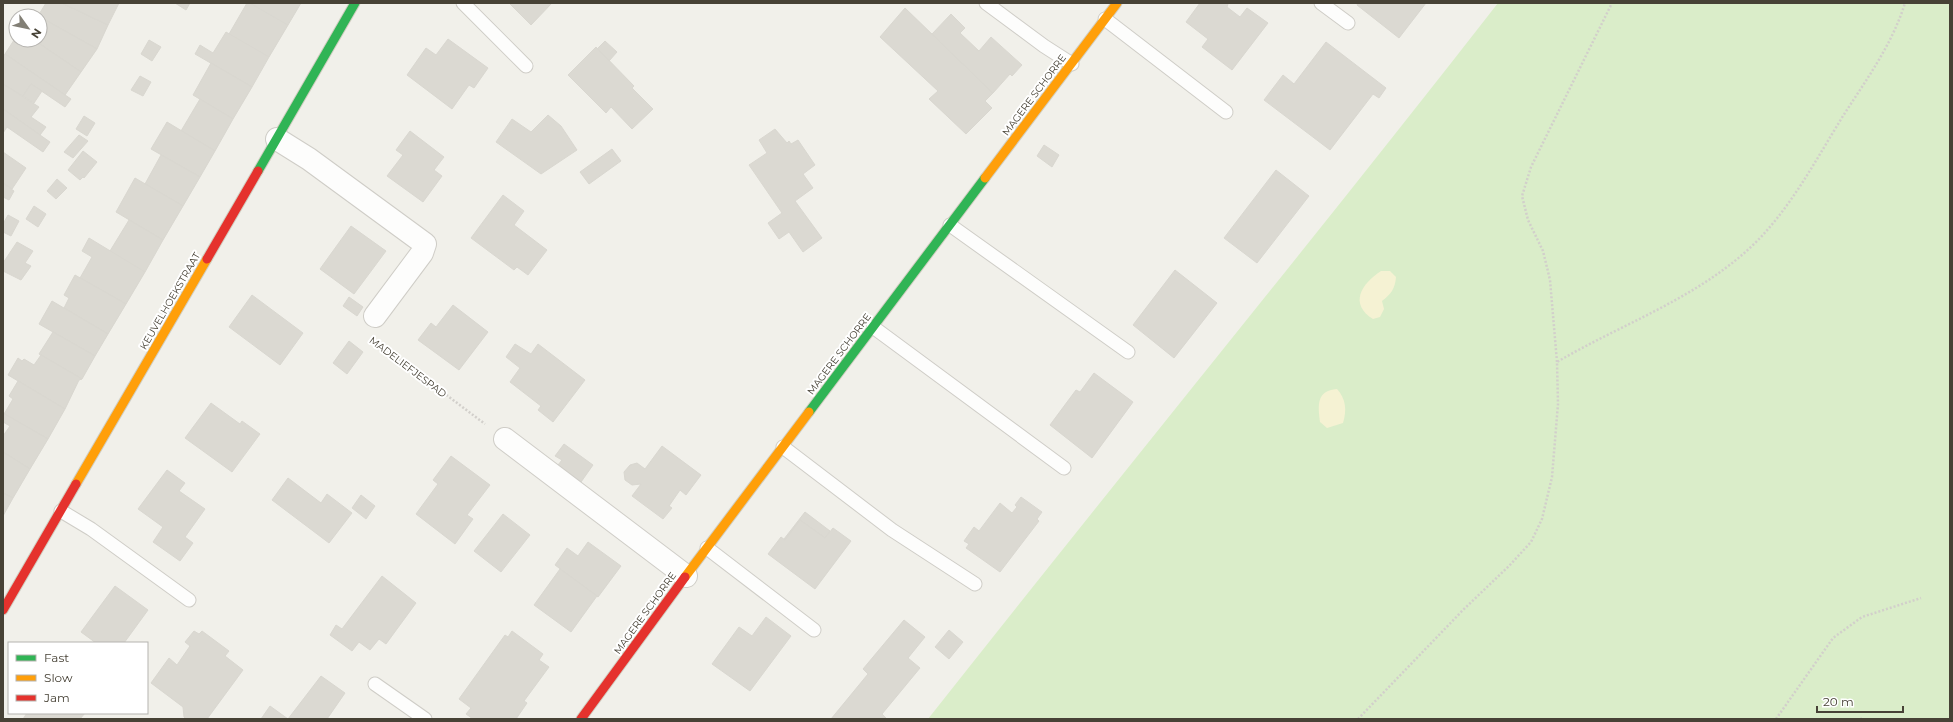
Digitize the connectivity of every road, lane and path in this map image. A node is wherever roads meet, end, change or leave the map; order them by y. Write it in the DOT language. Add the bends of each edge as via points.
graph roads {
  1 [pos="355,3"];
  2 [pos="463,3"];
  3 [pos="986,3"];
  4 [pos="1117,3"];
  5 [pos="1320,3"];
  6 [pos="1612,3"];
  7 [pos="1905,3"];
  8 [pos="1105,19"];
  9 [pos="1348,23"];
  10 [pos="1072,64"];
  11 [pos="526,66"];
  12 [pos="1226,112"];
  13 [pos="277,139"];
  14 [pos="950,225"];
  15 [pos="374,316"];
  16 [pos="873,327"];
  17 [pos="1128,352"];
  18 [pos="1557,362"];
  19 [pos="505,439"];
  20 [pos="783,447"];
  21 [pos="1064,468"];
  22 [pos="61,511"];
  23 [pos="707,548"];
  24 [pos="686,576"];
  25 [pos="975,584"];
  26 [pos="1921,598"];
  27 [pos="189,600"];
  28 [pos="3,610"];
  29 [pos="814,630"];
  30 [pos="376,684"];
  31 [pos="425,719"];
  32 [pos="581,719"];
  33 [pos="1358,719"];
  34 [pos="1776,719"];
  1 -- 13 [label="street, KEUVELHOEKSTRAAT"];
  2 -- 11 [label="lane"];
  3 -- 10 [label="lane"];
  4 -- 8 [label="street, MAGERE SCHORRE"];
  5 -- 9 [label="lane"];
  6 -- 18 [label="path" via="1531,167 1522,196 1528,220 1543,251 1550,280"];
  7 -- 18 [label="path" via="1888,44 1802,186 1760,238 1728,266 1695,288"];
  8 -- 10 [label="street, MAGERE SCHORRE"];
  8 -- 12 [label="lane"];
  10 -- 14 [label="street, MAGERE SCHORRE"];
  13 -- 15 [label="street" via="309,159 425,244 422,253"];
  13 -- 22 [label="street, KEUVELHOEKSTRAAT"];
  14 -- 16 [label="street, MAGERE SCHORRE"];
  14 -- 17 [label="lane"];
  15 -- 19 [label="path, MADELIEFJESPAD" via="363,332"];
  16 -- 20 [label="street, MAGERE SCHORRE"];
  16 -- 21 [label="lane"];
  18 -- 33 [label="path" via="1558,404 1552,477 1542,519 1531,542"];
  19 -- 24 [label="street"];
  20 -- 23 [label="street, MAGERE SCHORRE"];
  20 -- 25 [label="lane" via="892,530"];
  22 -- 27 [label="lane" via="91,529"];
  22 -- 28 [label="street, KEUVELHOEKSTRAAT"];
  23 -- 24 [label="street, MAGERE SCHORRE"];
  23 -- 29 [label="lane"];
  24 -- 32 [label="street, MAGERE SCHORRE"];
  26 -- 34 [label="path" via="1862,617 1833,638"];
  30 -- 31 [label="lane"];
}
